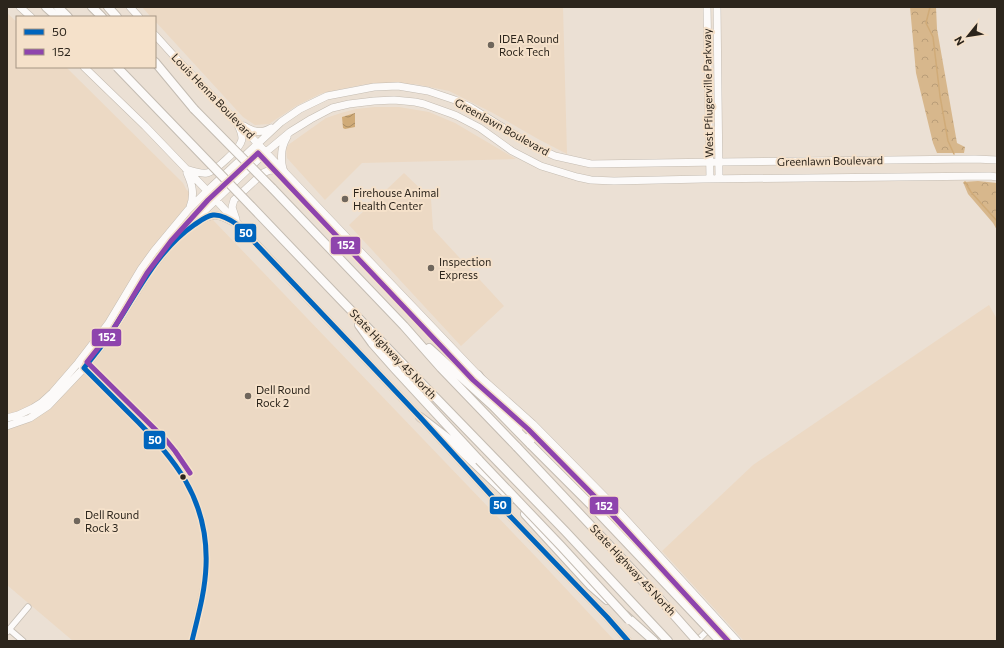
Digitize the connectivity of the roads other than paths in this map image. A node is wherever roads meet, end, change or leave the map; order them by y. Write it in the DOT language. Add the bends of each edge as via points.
graph roads {
  1 [pos="20,7"];
  2 [pos="46,7"];
  3 [pos="58,7"];
  4 [pos="92,7"];
  5 [pos="108,7"];
  6 [pos="130,7"];
  7 [pos="707,7"];
  8 [pos="717,7"];
  9 [pos="30,16"];
  10 [pos="56,16"];
  11 [pos="67,16"];
  12 [pos="101,16"];
  13 [pos="116,16"];
  14 [pos="138,16"];
  15 [pos="156,36"];
  16 [pos="156,63"];
  17 [pos="85,68"];
  18 [pos="114,68"];
  19 [pos="117,68"];
  20 [pos="153,68"];
  21 [pos="137,88"];
  22 [pos="194,109"];
  23 [pos="237,122"];
  24 [pos="281,122"];
  25 [pos="502,127"];
  26 [pos="290,132"];
  27 [pos="496,140"];
  28 [pos="258,143"];
  29 [pos="266,152"];
  30 [pos="997,160"];
  31 [pos="709,162"];
  32 [pos="719,162"];
  33 [pos="186,169"];
  34 [pos="284,171"];
  35 [pos="997,177"];
  36 [pos="710,179"];
  37 [pos="720,179"];
  38 [pos="207,191"];
  39 [pos="216,200"];
  40 [pos="188,210"];
  41 [pos="238,224"];
  42 [pos="188,228"];
  43 [pos="154,252"];
  44 [pos="151,269"];
  45 [pos="341,300"];
  46 [pos="404,326"];
  47 [pos="78,363"];
  48 [pos="84,368"];
  49 [pos="478,375"];
  50 [pos="420,417"];
  51 [pos="7,418"];
  52 [pos="7,426"];
  53 [pos="28,607"];
  54 [pos="718,620"];
  55 [pos="8,630"];
  56 [pos="23,641"];
  57 [pos="192,641"];
  58 [pos="628,641"];
  59 [pos="648,641"];
  60 [pos="654,641"];
  61 [pos="668,641"];
  62 [pos="697,641"];
  63 [pos="718,641"];
  64 [pos="737,641"];
  1 -- 9 [label="main road"];
  2 -- 10 [label="highway"];
  3 -- 11 [label="highway"];
  4 -- 12 [label="highway"];
  5 -- 13 [label="highway"];
  6 -- 14 [label="main road"];
  7 -- 31 [label="main road, West Pflugerville Parkway"];
  8 -- 32 [label="main road, West Pflugerville Parkway"];
  15 -- 23 [label="main road, Louis Henna Boulevard"];
  16 -- 22 [label="highway"];
  17 -- 33 [label="main road"];
  18 -- 21 [label="highway, bridge"];
  19 -- 21 [label="highway, State Highway 45 North, bridge"];
  20 -- 22 [label="highway, State Highway 45 North"];
  21 -- 45 [label="highway, State Highway 45 North, bridge"];
  22 -- 46 [label="highway, State Highway 45 North, bridge"];
  23 -- 24 [label="main road" via="257,132 265,131"];
  23 -- 28 [label="main road, Louis Henna Boulevard"];
  23 -- 33 [label="main road" via="242,141 214,171 207,173"];
  24 -- 25 [label="main road, Greenlawn Boulevard" via="327,96 374,87 398,86 428,91 455,100"];
  24 -- 28 [label="main road, Greenlawn Boulevard"];
  25 -- 27 [label="main road"];
  25 -- 31 [label="main road, Greenlawn Boulevard" via="555,156 591,164"];
  26 -- 27 [label="main road, Greenlawn Boulevard" via="332,108 374,100 394,100 424,104 452,114 480,128"];
  26 -- 29 [label="main road, Greenlawn Boulevard"];
  26 -- 34 [label="main road" via="281,153"];
  27 -- 36 [label="main road, Greenlawn Boulevard" via="541,166 590,180"];
  28 -- 29 [label="main road, Louis Henna Boulevard"];
  28 -- 38 [label="main road, Greenlawn Boulevard"];
  29 -- 34 [label="main road, Louis Henna Boulevard"];
  29 -- 39 [label="main road, Greenlawn Boulevard"];
  30 -- 32 [label="main road, Greenlawn Boulevard"];
  31 -- 32 [label="main road, Greenlawn Boulevard"];
  31 -- 36 [label="main road, West Pflugerville Parkway"];
  32 -- 37 [label="main road, West Pflugerville Parkway"];
  33 -- 38 [label="main road"];
  33 -- 40 [label="main road" via="193,192"];
  34 -- 41 [label="main road" via="270,170 262,173 234,200 232,207"];
  34 -- 49 [label="main road, Louis Henna Boulevard"];
  35 -- 37 [label="main road, Greenlawn Boulevard"];
  36 -- 37 [label="main road, Greenlawn Boulevard"];
  38 -- 39 [label="main road"];
  38 -- 40 [label="main road, Greenlawn Boulevard"];
  39 -- 41 [label="main road"];
  39 -- 42 [label="main road, Greenlawn Boulevard"];
  40 -- 43 [label="main road, Greenlawn Boulevard"];
  41 -- 42 [label="main road" via="215,215"];
  41 -- 50 [label="main road"];
  42 -- 44 [label="main road, Greenlawn Boulevard" via="167,248"];
  43 -- 44 [label="main road" via="149,263"];
  43 -- 47 [label="main road, Greenlawn Boulevard" via="108,324"];
  44 -- 48 [label="main road, Greenlawn Boulevard" via="108,338"];
  45 -- 59 [label="highway, bridge" via="372,343"];
  45 -- 61 [label="highway, State Highway 45 North"];
  46 -- 62 [label="highway, State Highway 45 North, bridge"];
  46 -- 63 [label="highway, bridge" via="493,406 591,505"];
  47 -- 48 [label="street"];
  47 -- 51 [label="main road, Greenlawn Boulevard" via="41,403"];
  48 -- 52 [label="main road, Greenlawn Boulevard" via="48,406 30,418"];
  48 -- 57 [label="street" via="169,455 184,477 196,502 203,523 207,556 205,586"];
  49 -- 54 [label="main road, Louis Henna Boulevard" via="533,424 609,501"];
  49 -- 63 [label="highway, bridge" via="496,400"];
  50 -- 58 [label="main road" via="508,515"];
  50 -- 60 [label="highway, bridge" via="450,440 522,511 591,586"];
  53 -- 55 [label="street"];
  54 -- 62 [label="street"];
  54 -- 64 [label="main road, Louis Henna Boulevard"];
  55 -- 56 [label="street"];
}
